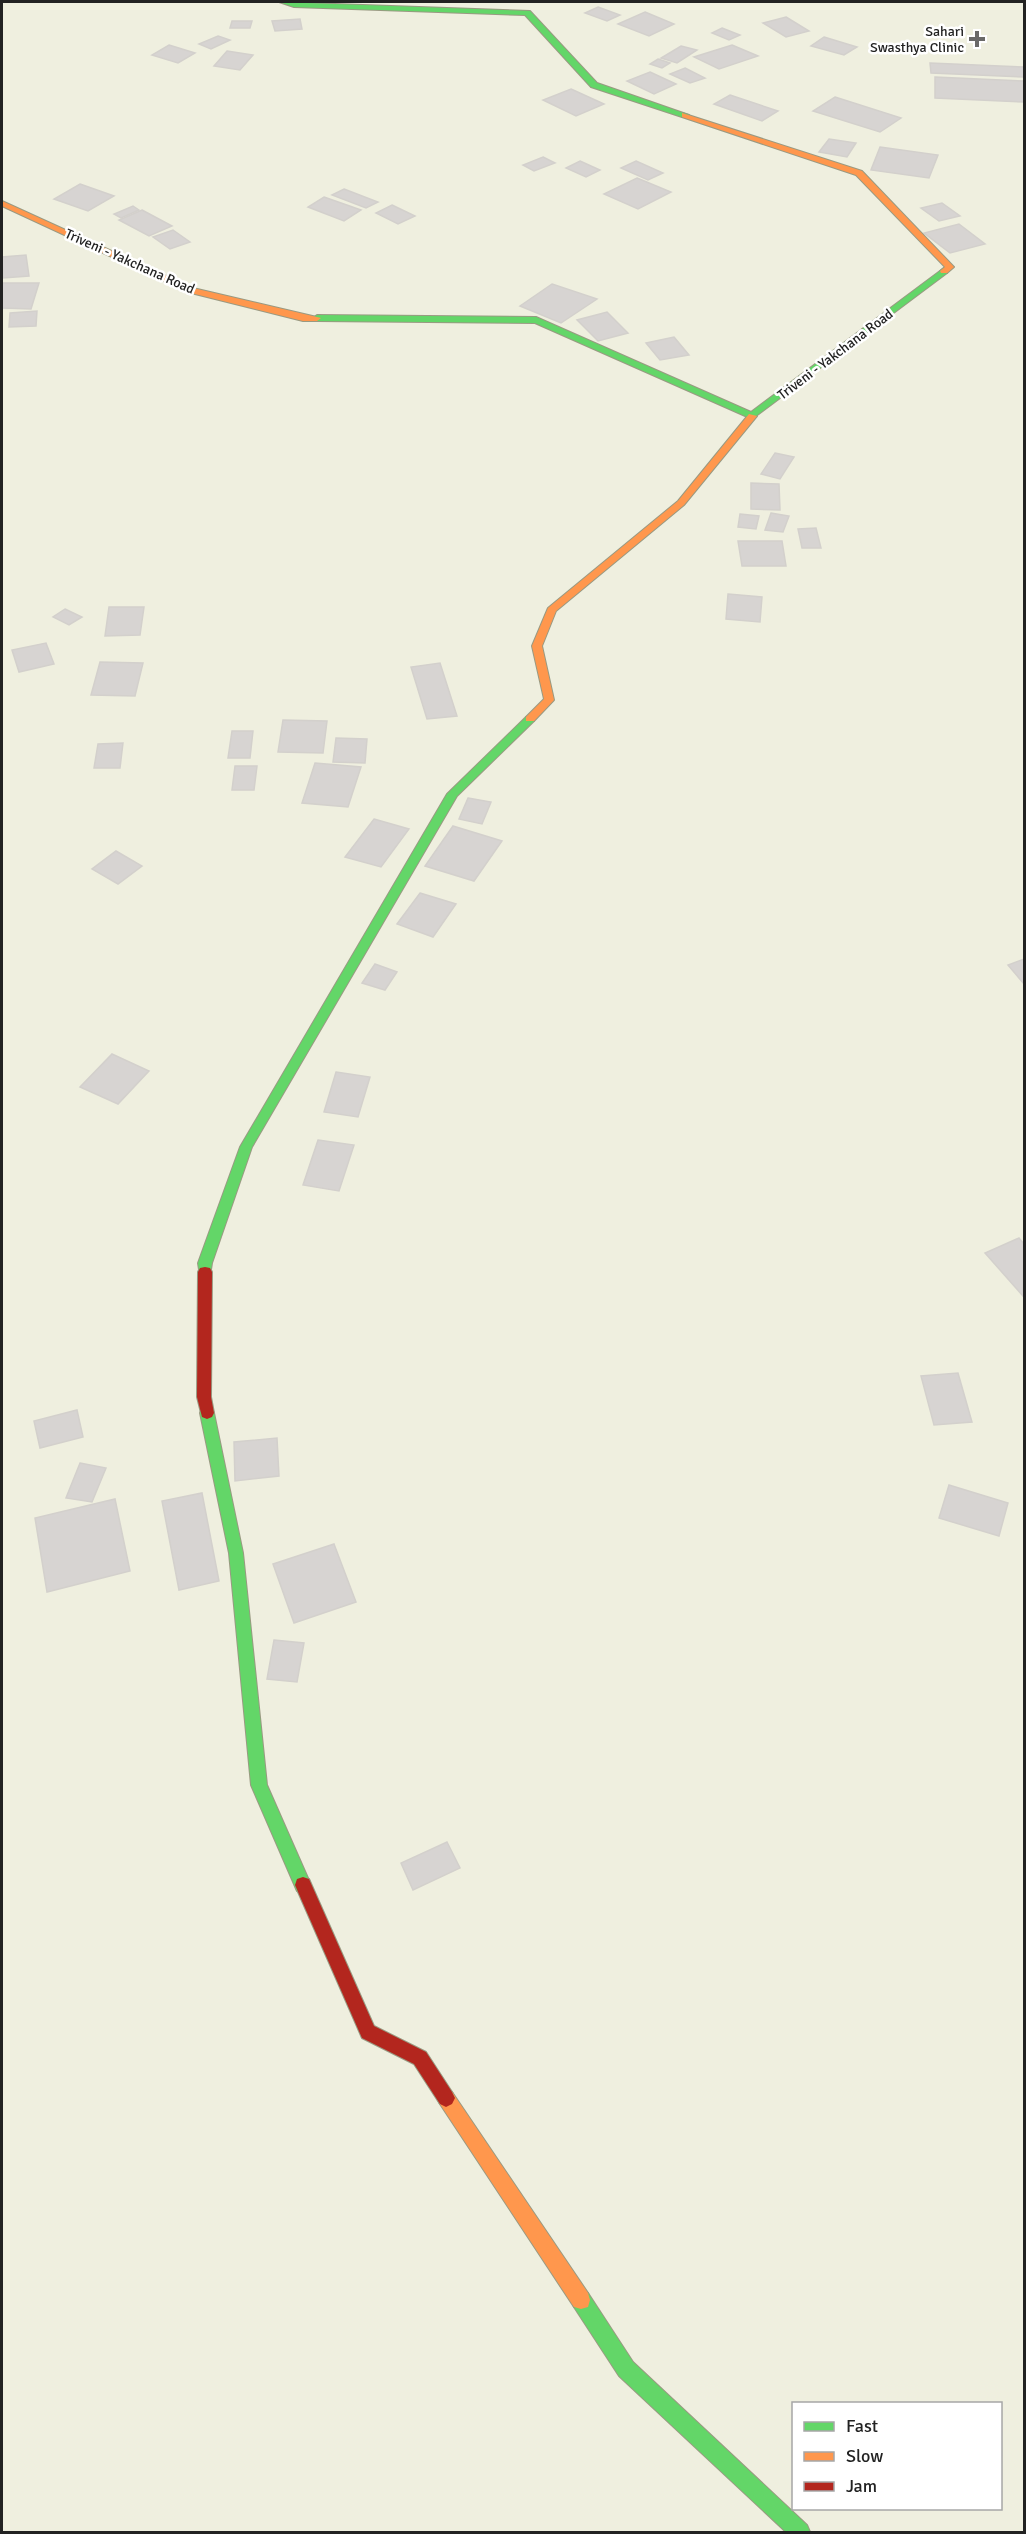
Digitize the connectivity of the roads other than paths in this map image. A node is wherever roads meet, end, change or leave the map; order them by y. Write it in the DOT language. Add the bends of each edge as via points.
graph roads {
  1 [pos="283,2"];
  2 [pos="2,203"];
  3 [pos="752,416"];
  4 [pos="800,2532"];
  1 -- 3 [label="street, Triveni - Yakchana Road" via="527,13 594,85 859,172 950,267"];
  2 -- 3 [label="street, Triveni - Yakchana Road" via="190,290 303,318 536,320"];
  3 -- 4 [label="street" via="681,503 552,610 537,646 549,700 453,794 246,1147 205,1263 204,1397 236,1553 259,1785 368,2032 420,2058 626,2368"];
}
